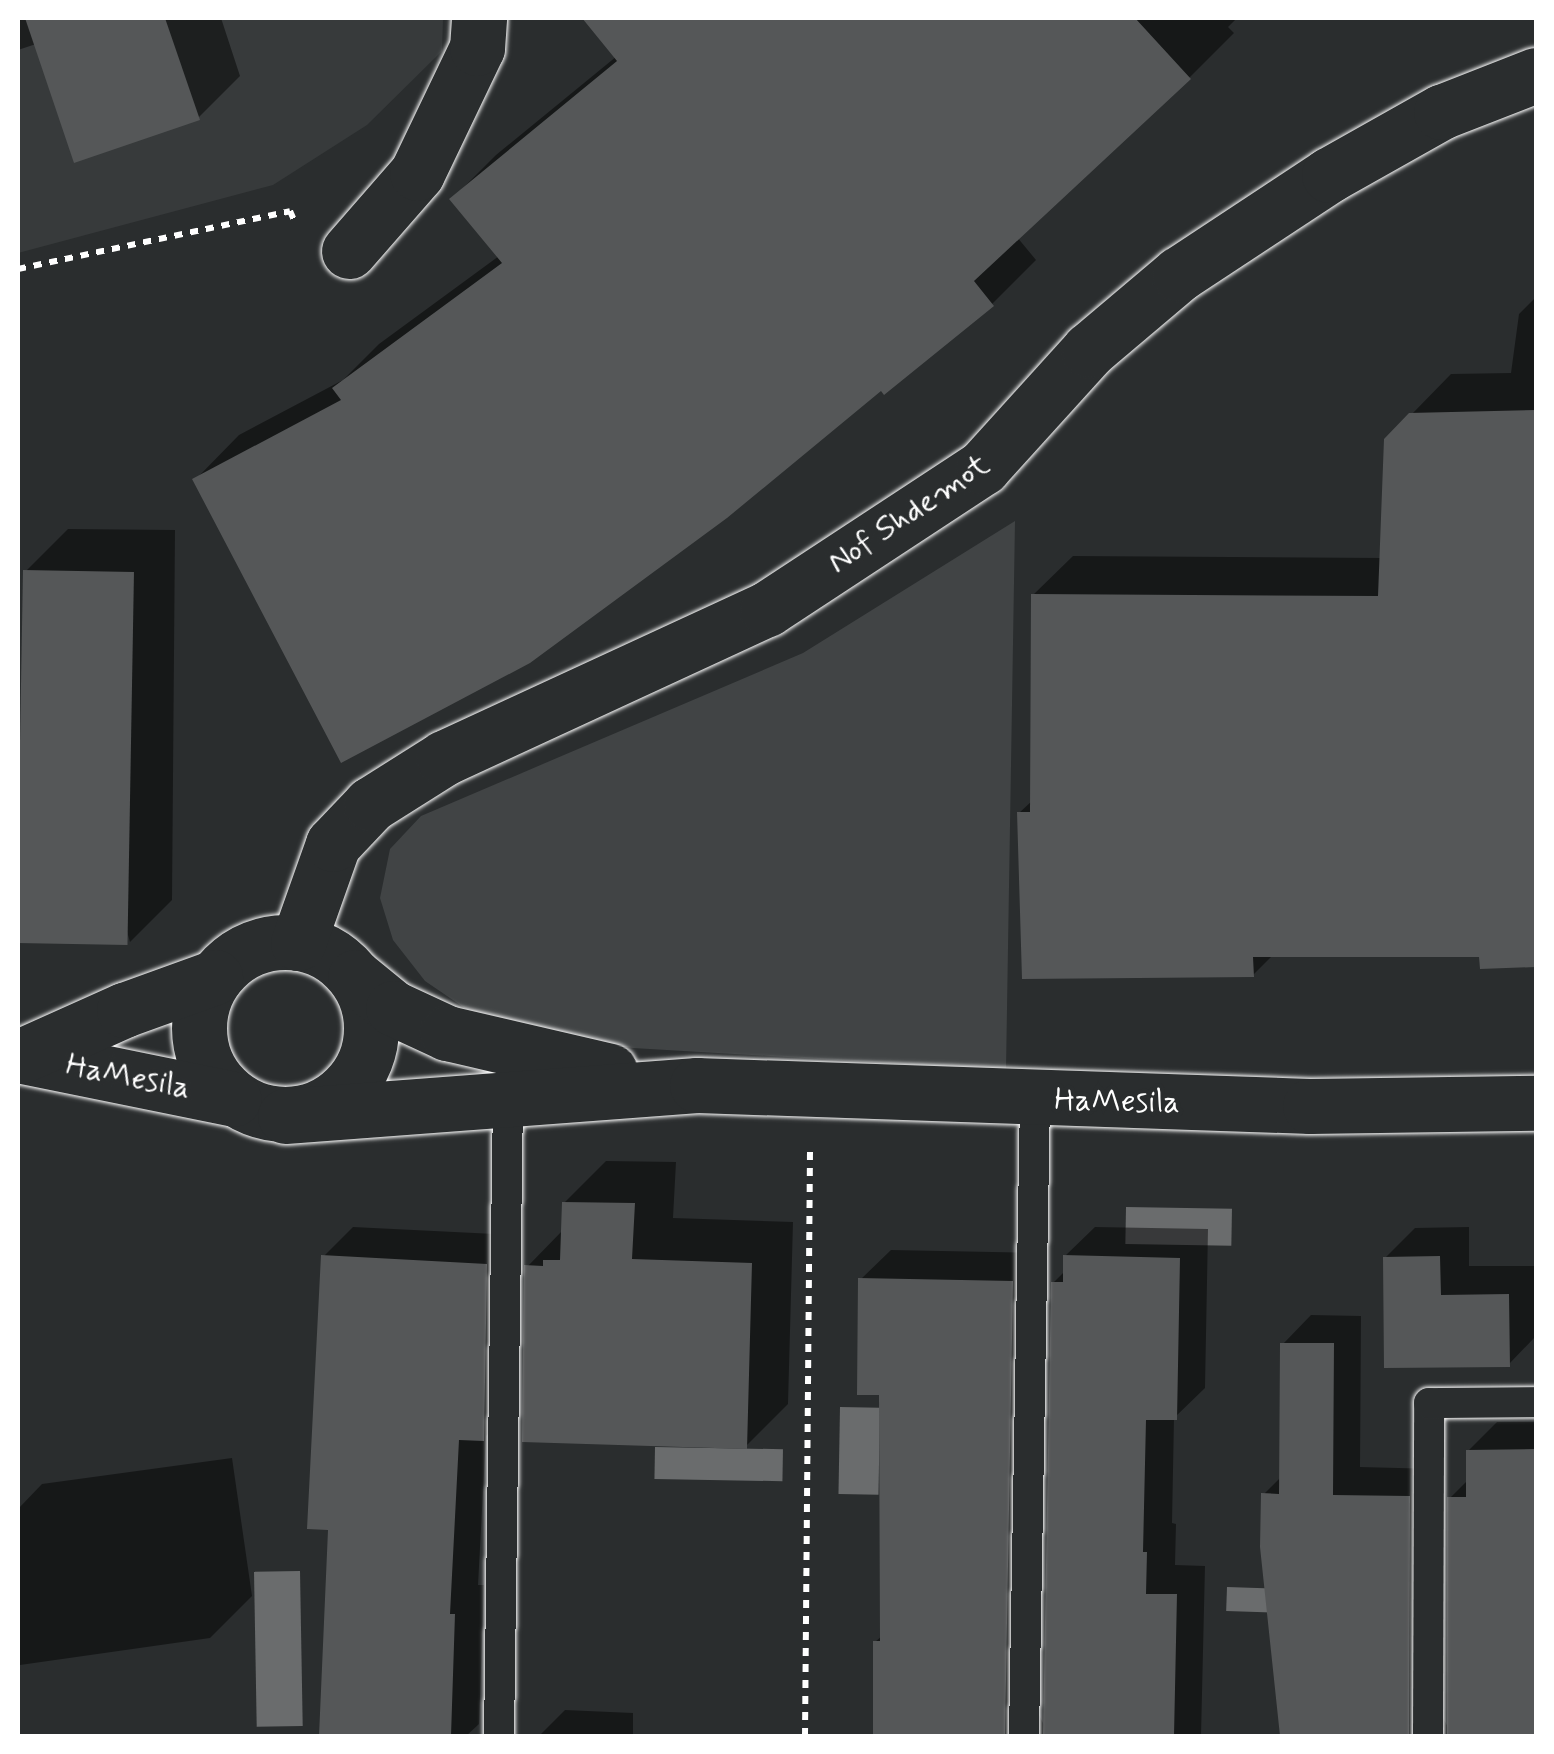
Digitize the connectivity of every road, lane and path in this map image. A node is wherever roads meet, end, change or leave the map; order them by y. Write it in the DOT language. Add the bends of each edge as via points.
graph roads {
  1 [pos="479,18"];
  2 [pos="1536,75"];
  3 [pos="274,216"];
  4 [pos="349,251"];
  5 [pos="18,269"];
  6 [pos="298,943"];
  7 [pos="215,977"];
  8 [pos="355,977"];
  9 [pos="19,1056"];
  10 [pos="697,1085"];
  11 [pos="810,1088"];
  12 [pos="508,1097"];
  13 [pos="1034,1100"];
  14 [pos="1536,1103"];
  15 [pos="260,1107"];
  16 [pos="1536,1402"];
  17 [pos="499,1736"];
  18 [pos="806,1736"];
  19 [pos="1024,1736"];
  20 [pos="1428,1736"];
  1 -- 4 [label="street" via="476,48 416,173"];
  2 -- 6 [label="street, Nof Shdemot" via="1441,112 1179,274 1090,350 983,467 767,610 444,758 371,804 333,844"];
  3 -- 5 [label="path"];
  6 -- 7 [label="street, HaMesila" via="258,946"];
  6 -- 8 [label="street, HaMesila" via="336,958"];
  7 -- 9 [label="street, HaMesila"];
  7 -- 15 [label="street" via="202,1001 202,1056 215,1080"];
  8 -- 10 [label="street, HaMesila" via="393,1008 447,1033 566,1064"];
  8 -- 15 [label="street" via="372,1028 361,1068 336,1099 312,1112"];
  9 -- 15 [label="street, HaMesila"];
  10 -- 11 [label="street, HaMesila"];
  10 -- 12 [label="street, HaMesila"];
  11 -- 13 [label="street, HaMesila"];
  11 -- 18 [label="path"];
  12 -- 15 [label="street, HaMesila" via="358,1113"];
  12 -- 17 [label="lane"];
  13 -- 14 [label="street, HaMesila"];
  13 -- 19 [label="lane"];
  16 -- 20 [label="lane" via="1428,1403"];
}
